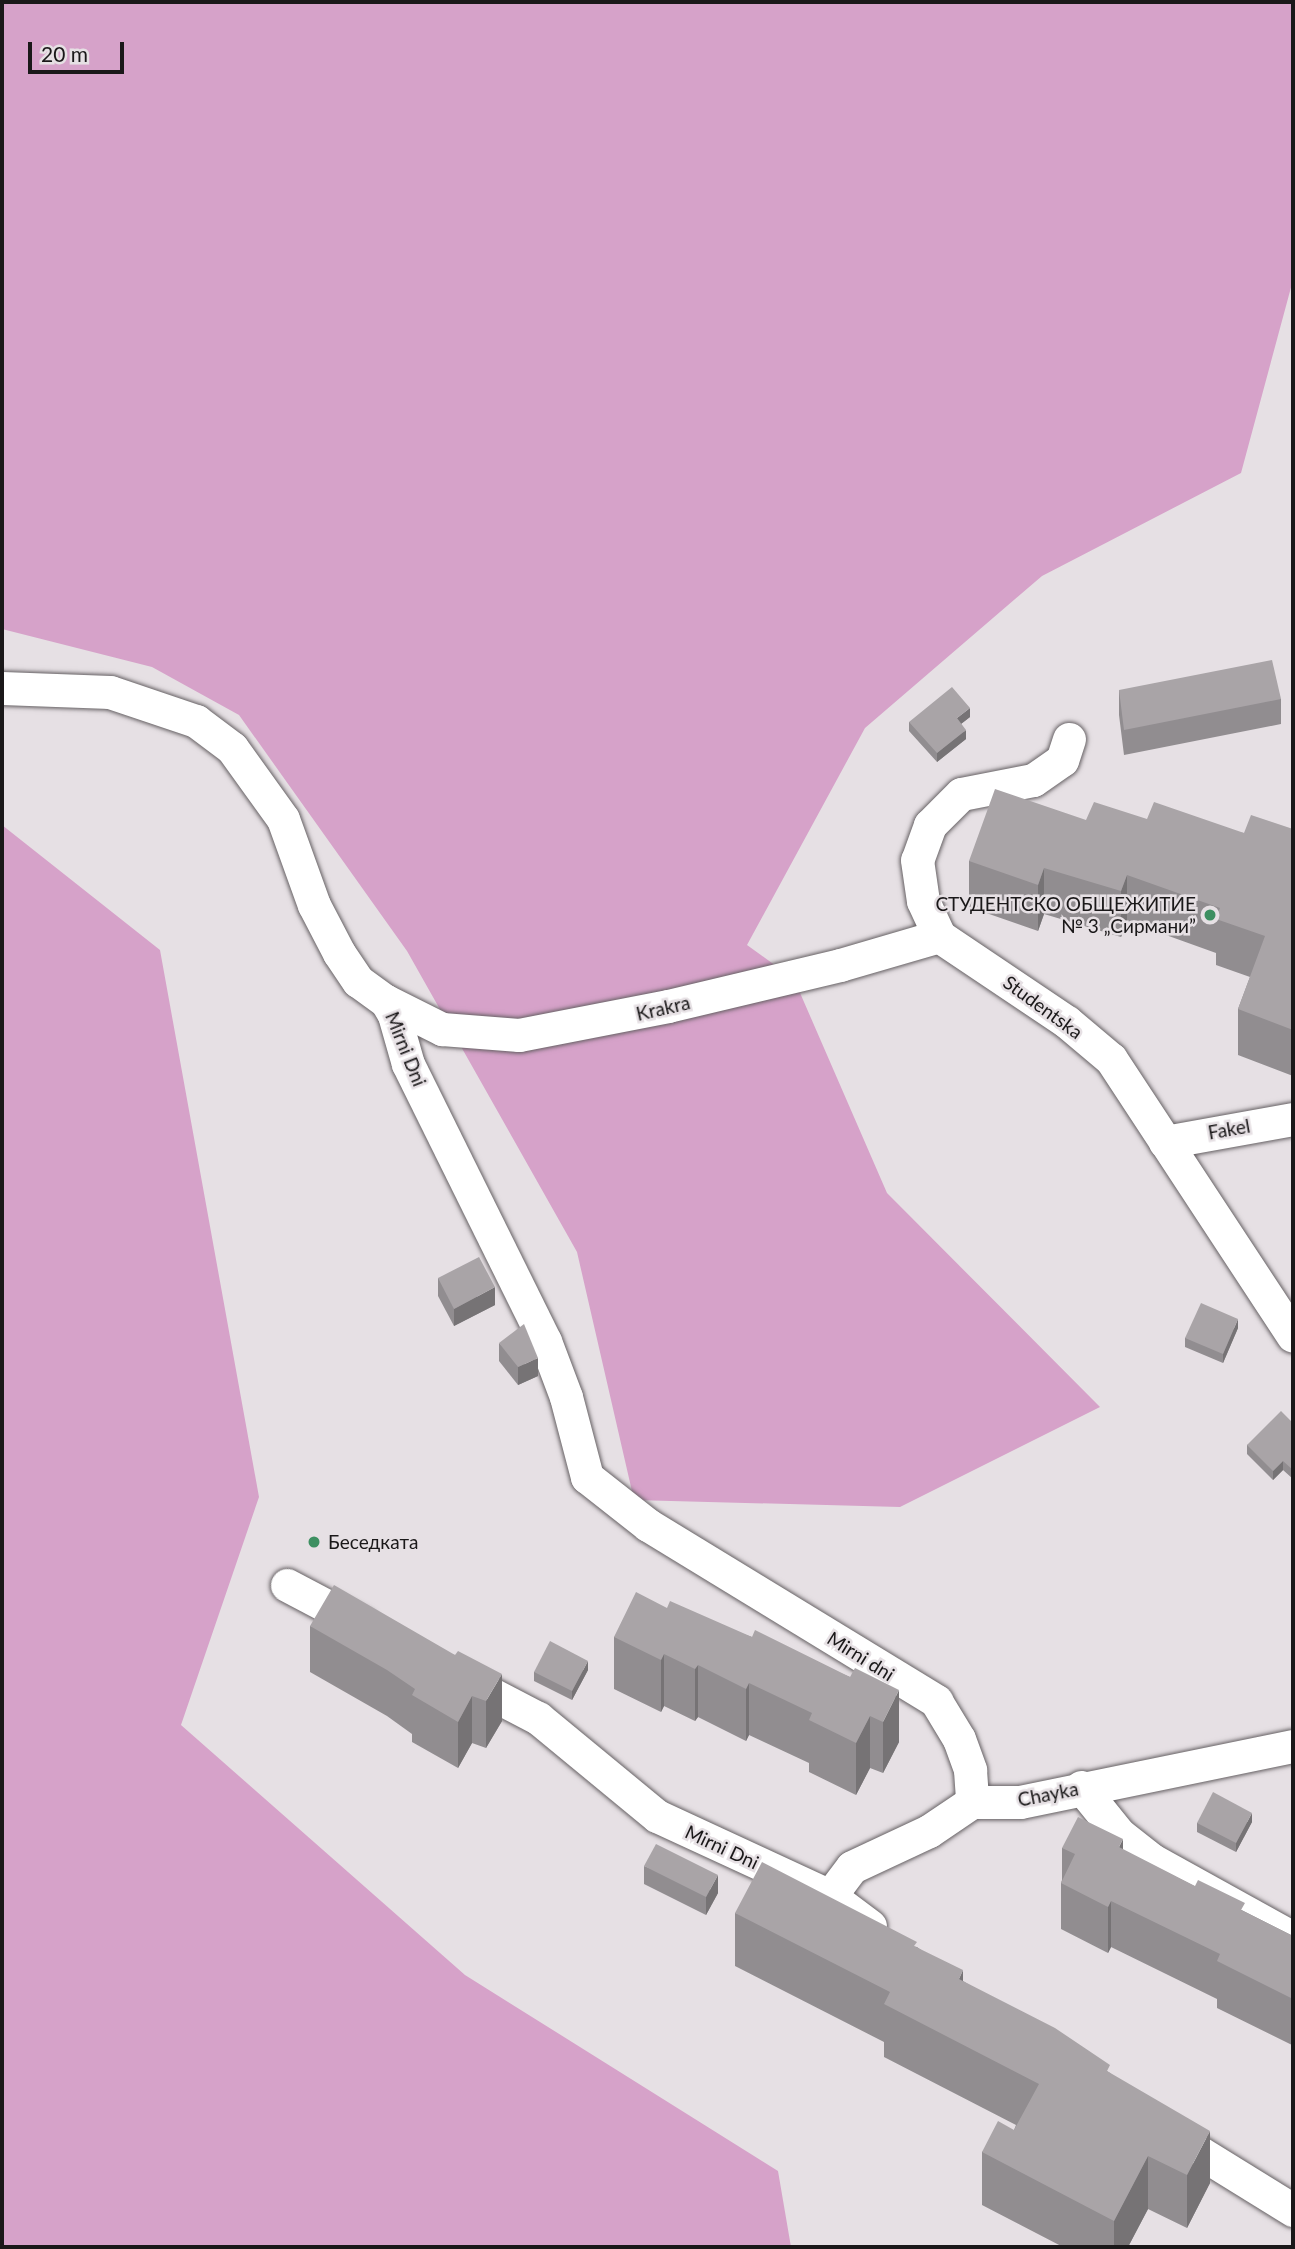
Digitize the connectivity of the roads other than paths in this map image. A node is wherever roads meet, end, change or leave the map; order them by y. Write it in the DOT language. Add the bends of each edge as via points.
graph roads {
  1 [pos="2,688"];
  2 [pos="1069,739"];
  3 [pos="939,936"];
  4 [pos="386,1001"];
  5 [pos="1293,1119"];
  6 [pos="1165,1142"];
  7 [pos="1293,1336"];
  8 [pos="287,1585"];
  9 [pos="395,1642"];
  10 [pos="431,1661"];
  11 [pos="1293,1746"];
  12 [pos="1081,1787"];
  13 [pos="972,1801"];
  14 [pos="830,1896"];
  15 [pos="1293,1938"];
  16 [pos="895,1944"];
  17 [pos="1142,2116"];
  18 [pos="1293,2210"];
  1 -- 4 [label="street, Mirni Dni" via="110,692 196,721 232,748 282,820 314,905 339,953 358,981"];
  2 -- 3 [label="street" via="1062,760 1033,780 961,794 930,825 917,860 923,901"];
  3 -- 4 [label="street, Krakra" via="657,1009 519,1035 442,1029"];
  3 -- 6 [label="street, Studentska" via="1067,1022 1111,1059"];
  4 -- 13 [label="street, Mirni Dni" via="408,1065 545,1341 566,1397 587,1477 648,1525 936,1701 959,1739 970,1770"];
  5 -- 6 [label="street, Fakel"];
  6 -- 7 [label="street, Studentska"];
  8 -- 9 [label="street"];
  10 -- 14 [label="street, Mirni Dni" via="538,1718 657,1816"];
  11 -- 12 [label="street, Chayka"];
  12 -- 13 [label="street, Chayka" via="1020,1801"];
  12 -- 15 [label="street" via="1119,1834 1152,1860"];
  13 -- 14 [label="street" via="929,1831 852,1867"];
  14 -- 16 [label="street, Mirni Dni"];
  17 -- 18 [label="street"];
}
